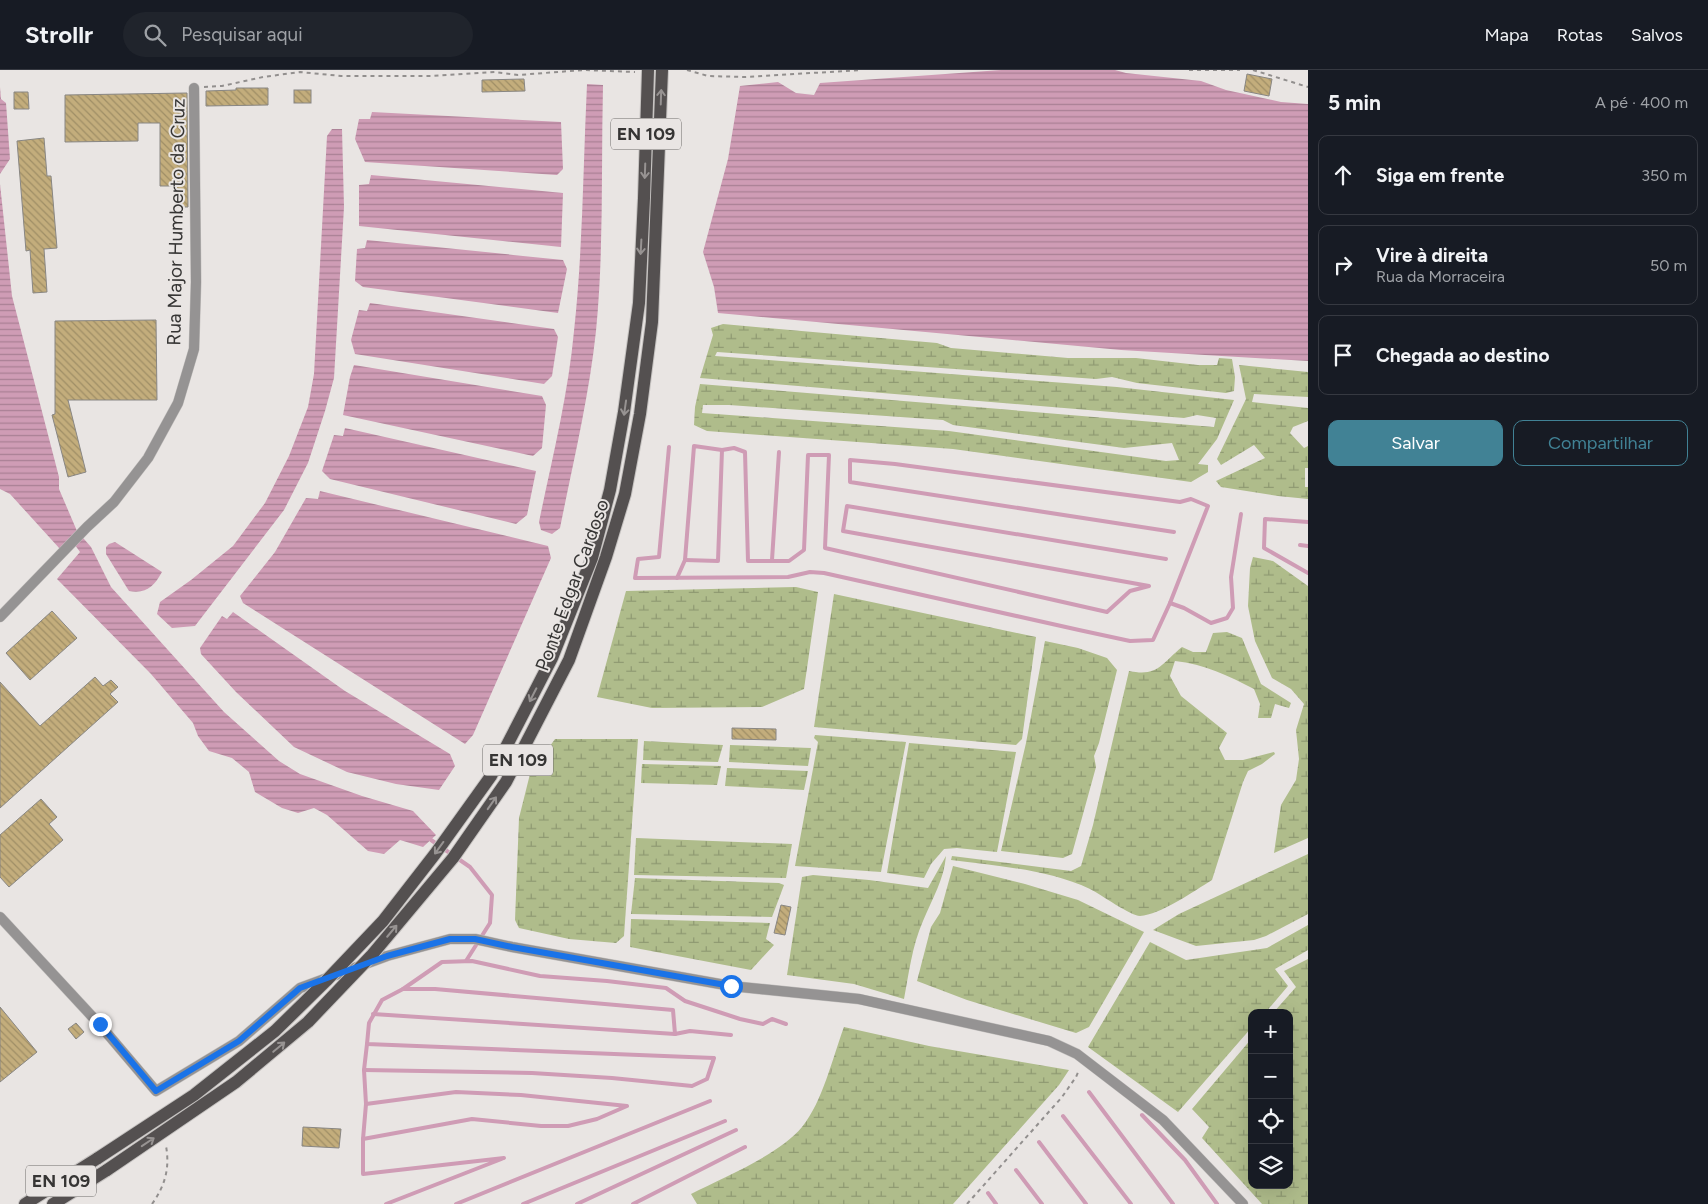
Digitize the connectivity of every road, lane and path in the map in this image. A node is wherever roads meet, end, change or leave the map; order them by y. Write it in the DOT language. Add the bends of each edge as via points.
graph roads {
  1 [pos="662,70"];
  2 [pos="686,70"];
  3 [pos="862,70"];
  4 [pos="1189,70"];
  5 [pos="1240,70"];
  6 [pos="1252,70"];
  7 [pos="644,71"];
  8 [pos="1308,87"];
  9 [pos="194,88"];
  10 [pos="0,617"];
  11 [pos="0,917"];
  12 [pos="1083,1058"];
  13 [pos="165,1142"];
  14 [pos="25,1204"];
  15 [pos="53,1204"];
  16 [pos="152,1204"];
  17 [pos="967,1204"];
  18 [pos="1243,1204"];
  15 -- 1 [label="main road, Ponte Edgar Cardoso / EN 109, one-way, bridge" via="236,1082 308,1022 371,956 453,858 506,782 569,660 625,494 652,322"];
  2 -- 3 [label="path" via="708,76 736,77"];
  4 -- 5 [label="path"];
  6 -- 8 [label="path"];
  7 -- 9 [label="path" via="431,76 341,76 300,72"];
  7 -- 14 [label="main road, Ponte Edgar Cardoso / EN 109, one-way, bridge" via="644,198 639,303 610,490 592,558 552,658 491,776 383,921 275,1031 194,1095"];
  9 -- 10 [label="street, Rua Major Humberto da Cruz" via="194,349 178,403 148,458 114,502"];
  11 -- 12 [label="street" via="100,1024 156,1091 239,1041 300,988 387,956 450,939 475,939 731,986 859,999 1049,1041"];
  12 -- 17 [label="path" via="1062,1097"];
  12 -- 18 [label="street" via="1163,1120"];
  13 -- 16 [label="path" via="169,1165 160,1192"];
}
